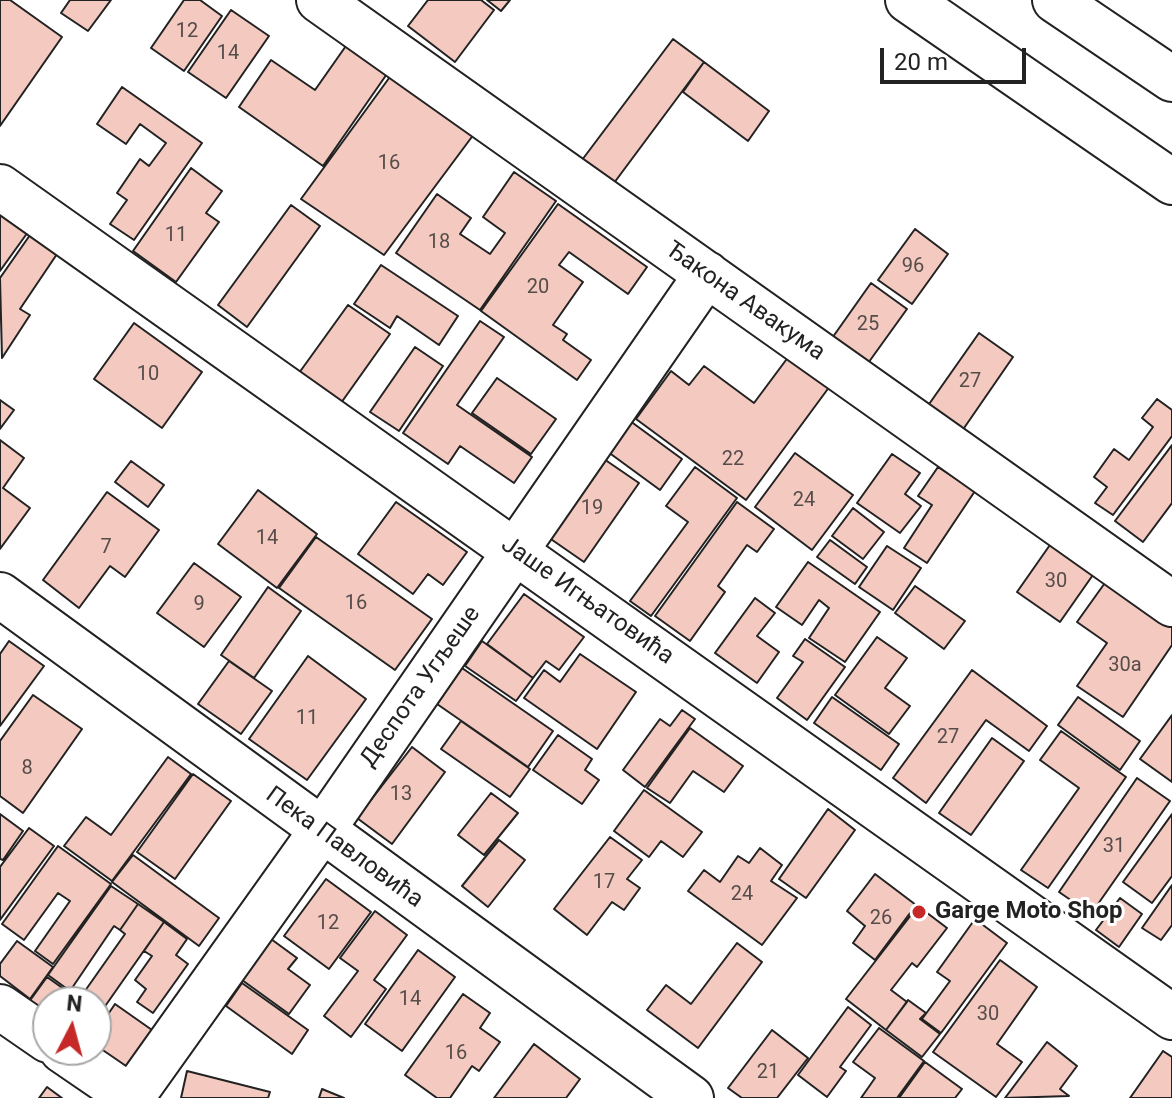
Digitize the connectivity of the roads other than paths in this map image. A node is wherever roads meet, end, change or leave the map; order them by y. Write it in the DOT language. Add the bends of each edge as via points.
graph roads {
  1 [pos="319,0"];
  2 [pos="908,0"];
  3 [pos="1055,0"];
  4 [pos="1172,79"];
  5 [pos="1172,182"];
  6 [pos="0,187"];
  7 [pos="707,274"];
  8 [pos="515,550"];
  9 [pos="0,595"];
  10 [pos="1172,604"];
  11 [pos="321,831"];
  12 [pos="0,1007"];
  13 [pos="1172,1017"];
  14 [pos="32,1029"];
  15 [pos="85,1066"];
  16 [pos="131,1098"];
  17 [pos="691,1098"];
  1 -- 7 [label="main road, Ђакона Авакума"];
  2 -- 5 [label="main road"];
  3 -- 4 [label="main road"];
  6 -- 8 [label="main road, Јаше Игњатовића"];
  7 -- 8 [label="main road, Деспота Угљеше"];
  7 -- 10 [label="main road, Ђакона Авакума"];
  8 -- 11 [label="main road, Деспота Угљеше"];
  8 -- 13 [label="main road, Јаше Игњатовића"];
  9 -- 11 [label="main road, Пека Павловића"];
  11 -- 16 [label="main road, Деспота Угљеше"];
  11 -- 17 [label="main road, Пека Павловића"];
  12 -- 14 [label="main road"];
  15 -- 16 [label="main road"];
}
